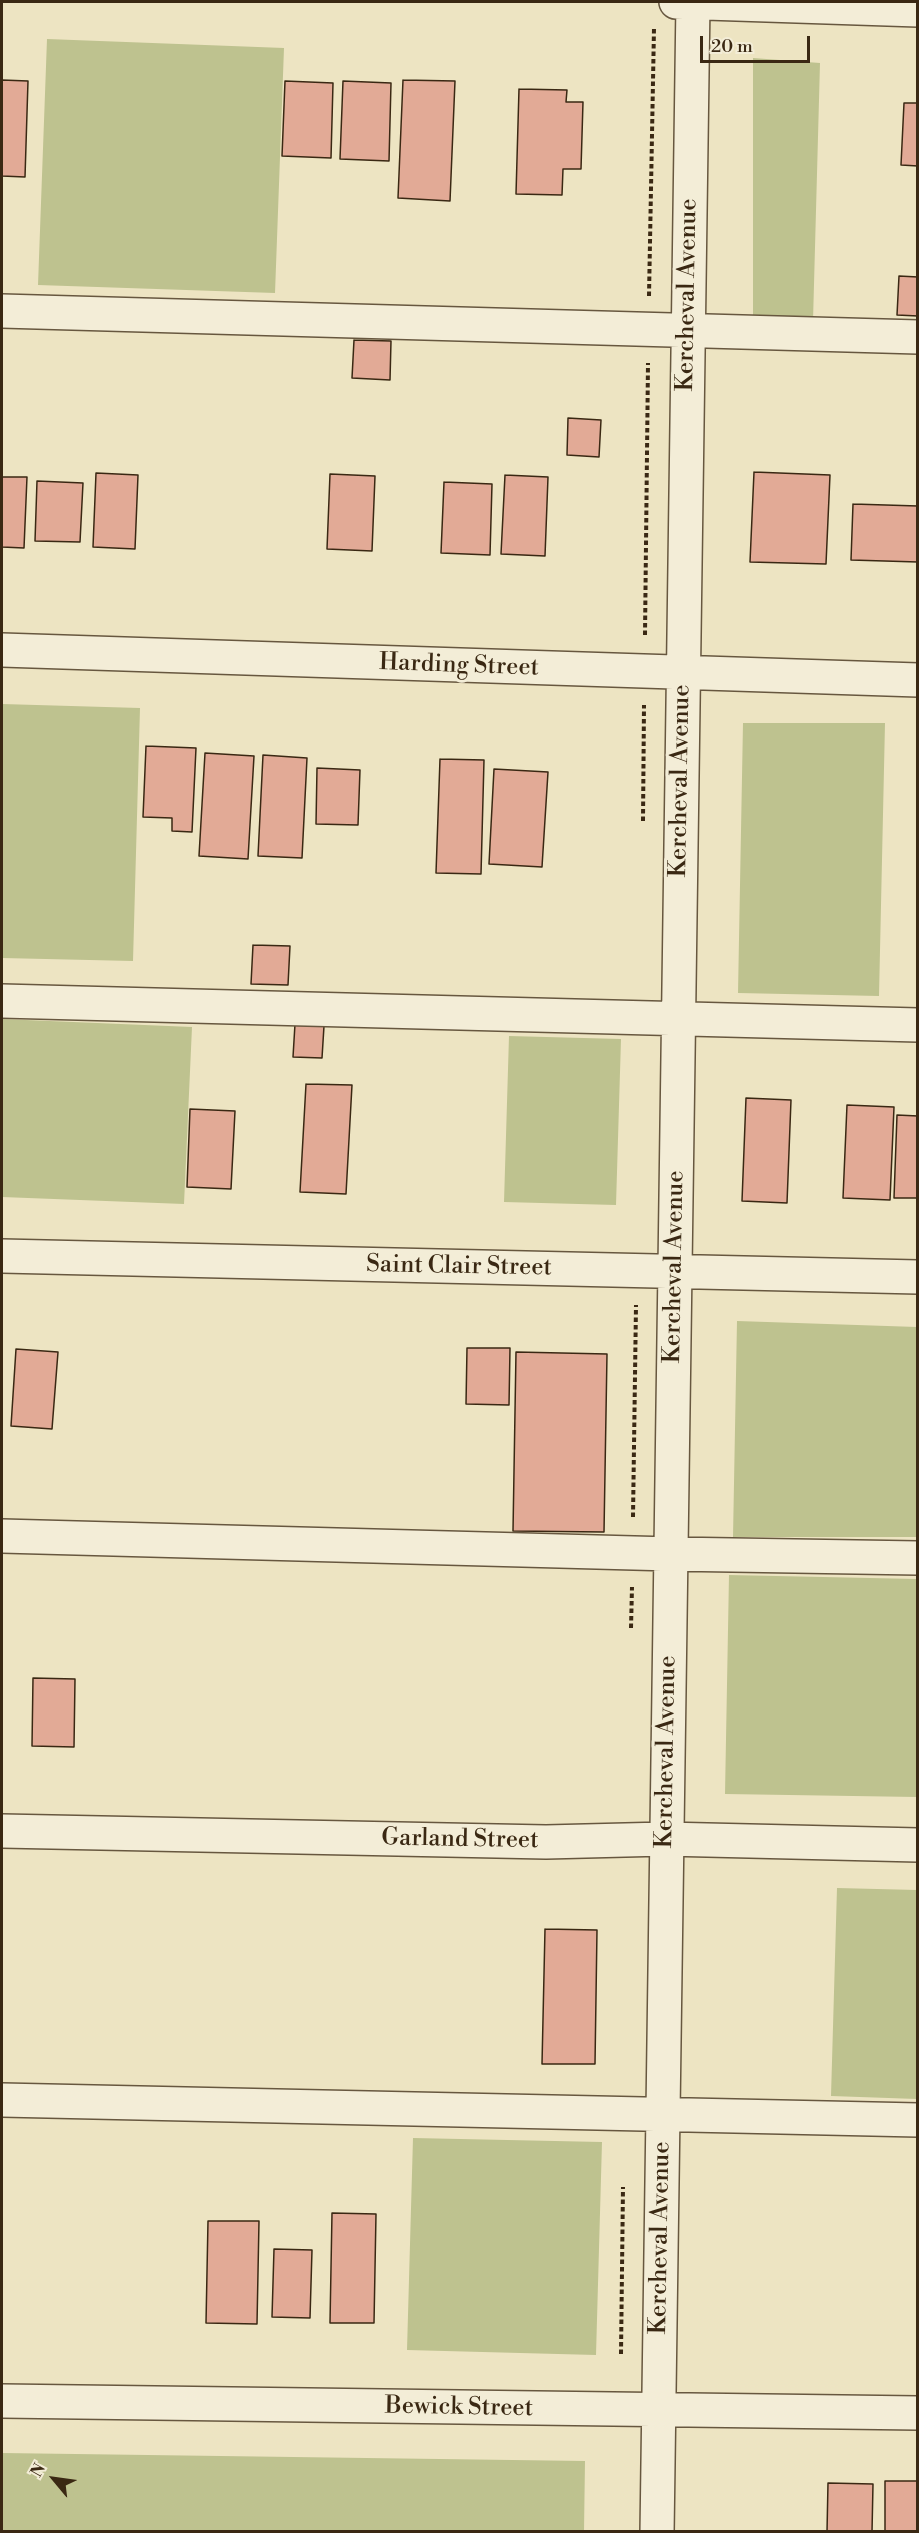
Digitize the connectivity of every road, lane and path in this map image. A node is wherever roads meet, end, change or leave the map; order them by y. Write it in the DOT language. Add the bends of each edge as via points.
graph roads {
  1 [pos="676,2"];
  2 [pos="693,2"];
  3 [pos="918,10"];
  4 [pos="2,310"];
  5 [pos="688,330"];
  6 [pos="918,337"];
  7 [pos="2,651"];
  8 [pos="683,673"];
  9 [pos="918,680"];
  10 [pos="2,1001"];
  11 [pos="678,1020"];
  12 [pos="918,1024"];
  13 [pos="2,1256"];
  14 [pos="675,1272"];
  15 [pos="918,1277"];
  16 [pos="2,1536"];
  17 [pos="671,1554"];
  18 [pos="918,1558"];
  19 [pos="2,1831"];
  20 [pos="665,1839"];
  21 [pos="918,1845"];
  22 [pos="2,2100"];
  23 [pos="663,2116"];
  24 [pos="918,2120"];
  25 [pos="2,2401"];
  26 [pos="658,2411"];
  27 [pos="918,2414"];
  28 [pos="657,2532"];
  1 -- 2 [label="street"];
  2 -- 3 [label="street"];
  2 -- 5 [label="street, Kercheval Avenue"];
  4 -- 5 [label="street"];
  5 -- 6 [label="street"];
  5 -- 8 [label="street, Kercheval Avenue"];
  7 -- 8 [label="street, Harding Street"];
  8 -- 9 [label="street, Harding Street"];
  8 -- 11 [label="street, Kercheval Avenue"];
  10 -- 11 [label="street"];
  11 -- 12 [label="street"];
  11 -- 14 [label="street, Kercheval Avenue"];
  13 -- 14 [label="street, Saint Clair Street"];
  14 -- 15 [label="street, Saint Clair Street"];
  14 -- 17 [label="street, Kercheval Avenue"];
  16 -- 17 [label="street"];
  17 -- 18 [label="street"];
  17 -- 20 [label="street, Kercheval Avenue"];
  19 -- 20 [label="street, Garland Street" via="546,1842"];
  20 -- 21 [label="street, Garland Street"];
  20 -- 23 [label="street, Kercheval Avenue"];
  22 -- 23 [label="street"];
  23 -- 24 [label="street"];
  23 -- 26 [label="street, Kercheval Avenue"];
  25 -- 26 [label="street, Bewick Street"];
  26 -- 27 [label="street, Bewick Street"];
  26 -- 28 [label="street, Kercheval Avenue"];
}
